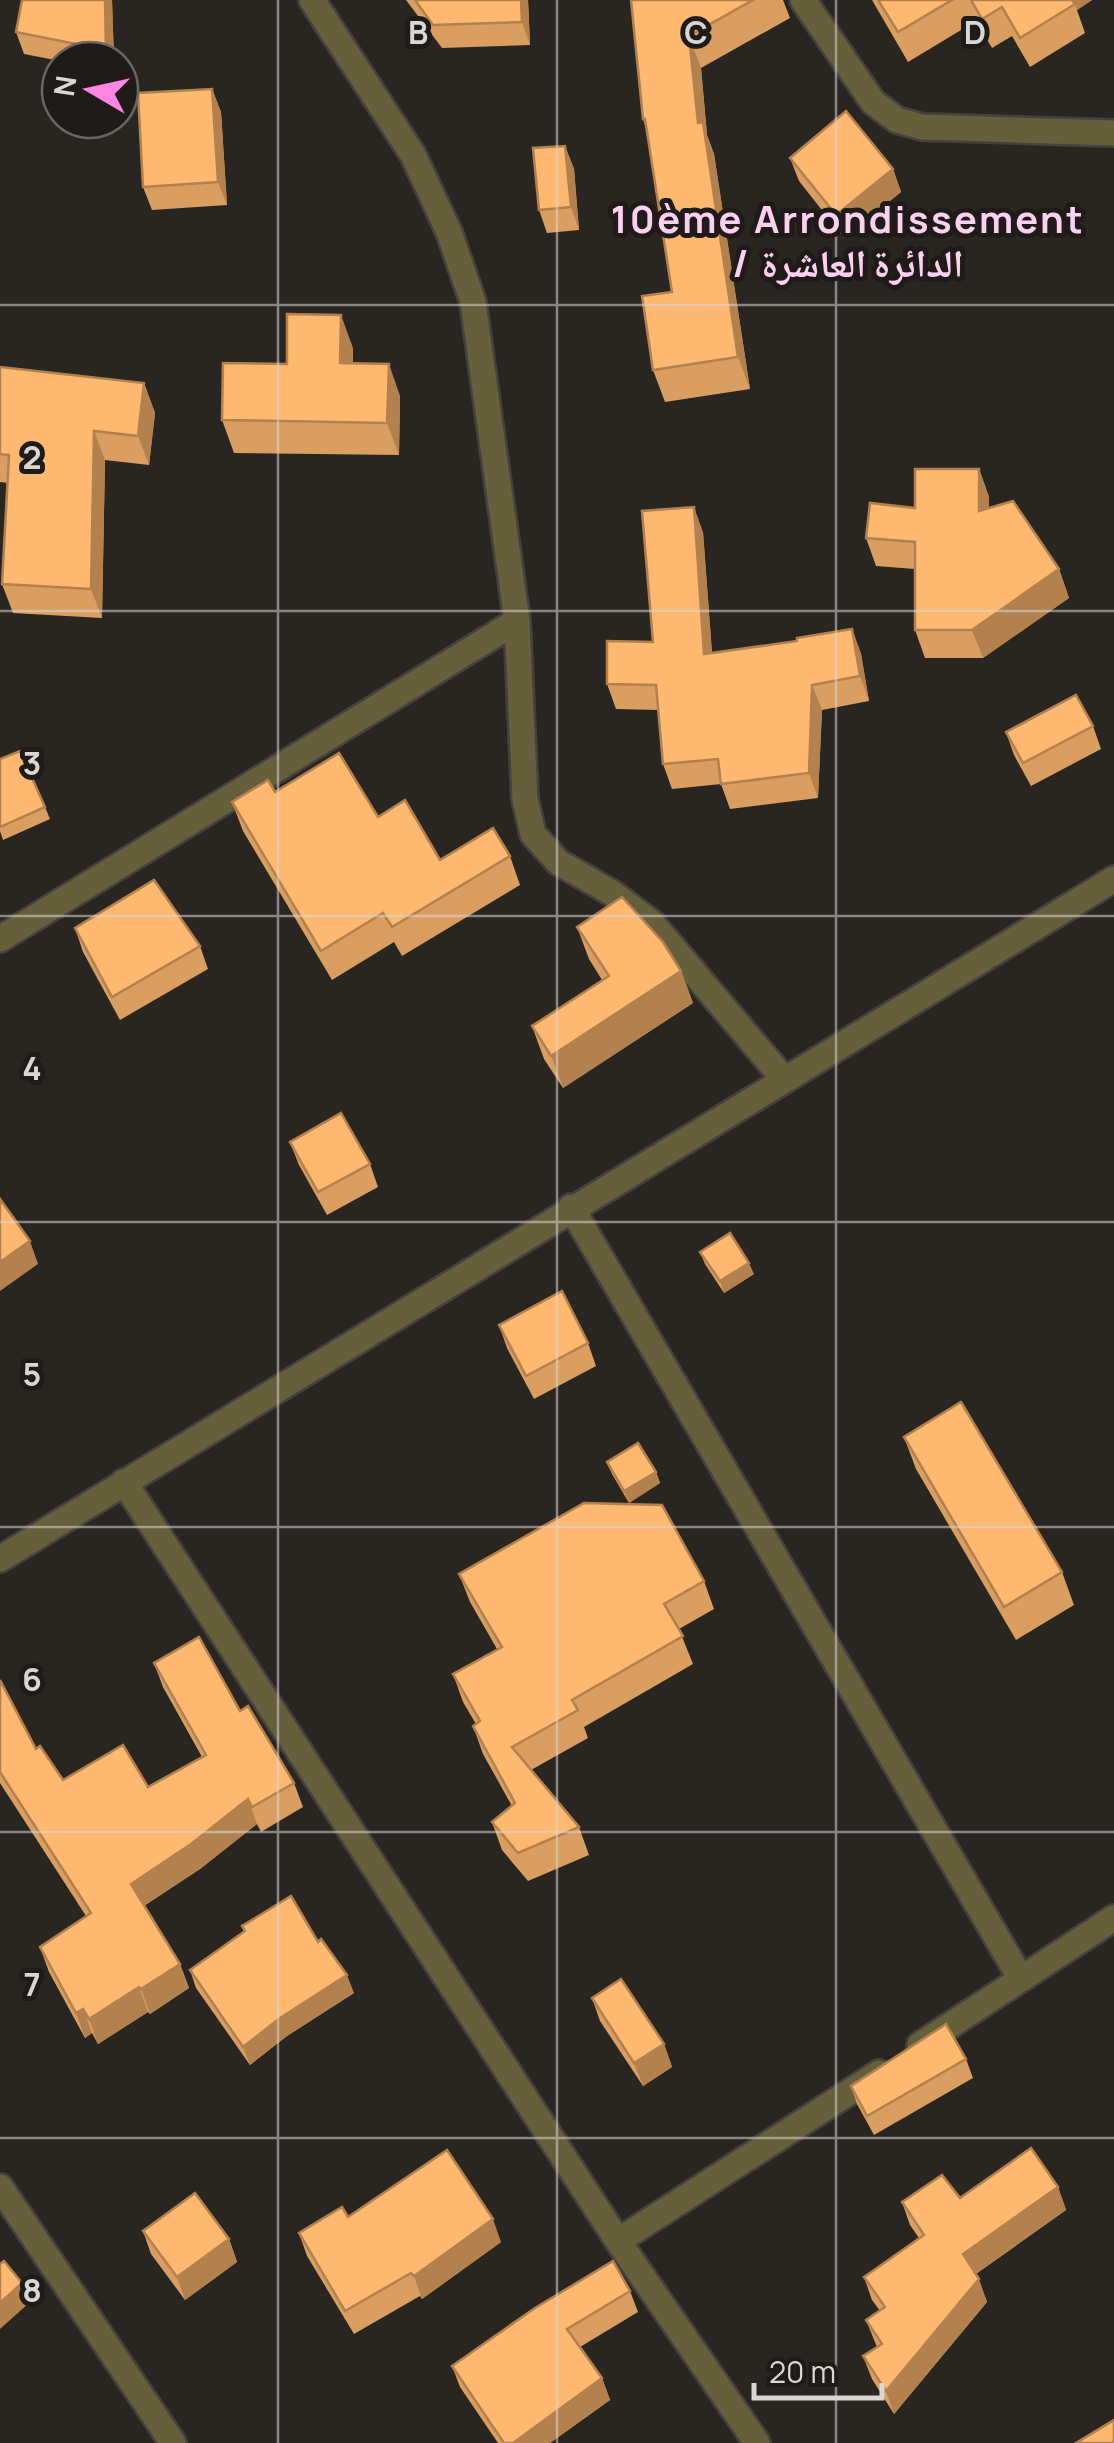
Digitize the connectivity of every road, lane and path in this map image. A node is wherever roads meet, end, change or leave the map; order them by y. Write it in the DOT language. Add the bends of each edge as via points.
graph roads {
  1 [pos="312,0"];
  2 [pos="803,0"];
  3 [pos="1114,133"];
  4 [pos="517,622"];
  5 [pos="1114,878"];
  6 [pos="0,938"];
  7 [pos="783,1078"];
  8 [pos="571,1207"];
  9 [pos="124,1482"];
  10 [pos="0,1559"];
  11 [pos="1114,1918"];
  12 [pos="1021,1979"];
  13 [pos="0,2187"];
  14 [pos="618,2241"];
  15 [pos="173,2443"];
  16 [pos="757,2443"];
  1 -- 4 [label="street" via="413,154 473,302"];
  2 -- 3 [label="street" via="873,102 897,120 922,127"];
  4 -- 6 [label="street"];
  4 -- 7 [label="street" via="525,799 533,834 558,862 652,923"];
  5 -- 7 [label="street"];
  7 -- 8 [label="street"];
  8 -- 9 [label="street"];
  8 -- 12 [label="street"];
  9 -- 10 [label="street"];
  9 -- 14 [label="street"];
  11 -- 12 [label="street"];
  12 -- 14 [label="street"];
  13 -- 15 [label="street"];
  14 -- 16 [label="street"];
}
